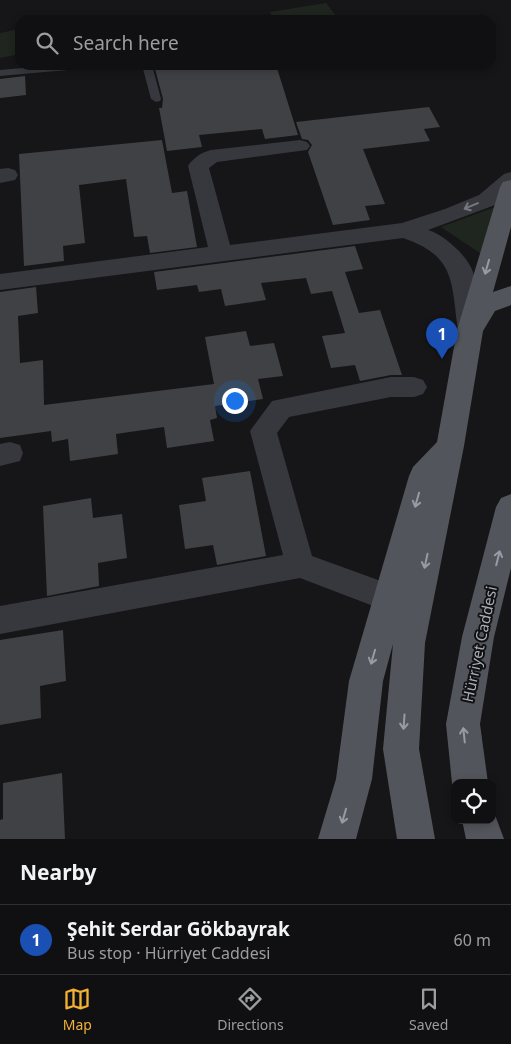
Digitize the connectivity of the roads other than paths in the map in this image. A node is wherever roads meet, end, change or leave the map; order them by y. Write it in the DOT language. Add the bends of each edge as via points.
graph roads {
  1 [pos="34,70"];
  2 [pos="148,70"];
  3 [pos="0,73"];
  4 [pos="156,99"];
  5 [pos="300,146"];
  6 [pos="511,179"];
  7 [pos="511,187"];
  8 [pos="501,219"];
  9 [pos="404,230"];
  10 [pos="511,250"];
  11 [pos="221,253"];
  12 [pos="0,282"];
  13 [pos="511,294"];
  14 [pos="470,330"];
  15 [pos="414,387"];
  16 [pos="450,445"];
  17 [pos="511,507"];
  18 [pos="300,565"];
  19 [pos="389,598"];
  20 [pos="0,620"];
  21 [pos="469,779"];
  22 [pos="481,824"];
  23 [pos="338,839"];
  24 [pos="416,839"];
  25 [pos="485,839"];
  1 -- 3 [label="lane"];
  2 -- 4 [label="lane"];
  5 -- 11 [label="street" via="211,156 198,166"];
  6 -- 9 [label="street, one-way" via="487,200"];
  7 -- 8 [label="main road"];
  8 -- 10 [label="main road" via="504,240"];
  8 -- 14 [label="main road, one-way"];
  9 -- 11 [label="street"];
  9 -- 14 [label="street" via="428,238 445,250 461,271"];
  11 -- 12 [label="street"];
  13 -- 14 [label="main road" via="486,305"];
  14 -- 16 [label="main road"];
  15 -- 18 [label="street" via="391,387 281,408 263,431"];
  16 -- 19 [label="main road, one-way" via="424,476"];
  16 -- 24 [label="main road, one-way" via="410,643 402,749"];
  21 -- 17 [label="main road, Hürriyet Caddesi, one-way" via="462,724 478,637"];
  18 -- 19 [label="street"];
  18 -- 20 [label="street"];
  19 -- 23 [label="main road, one-way" via="366,681 354,779"];
  22 -- 25 [label="main road"];
}
